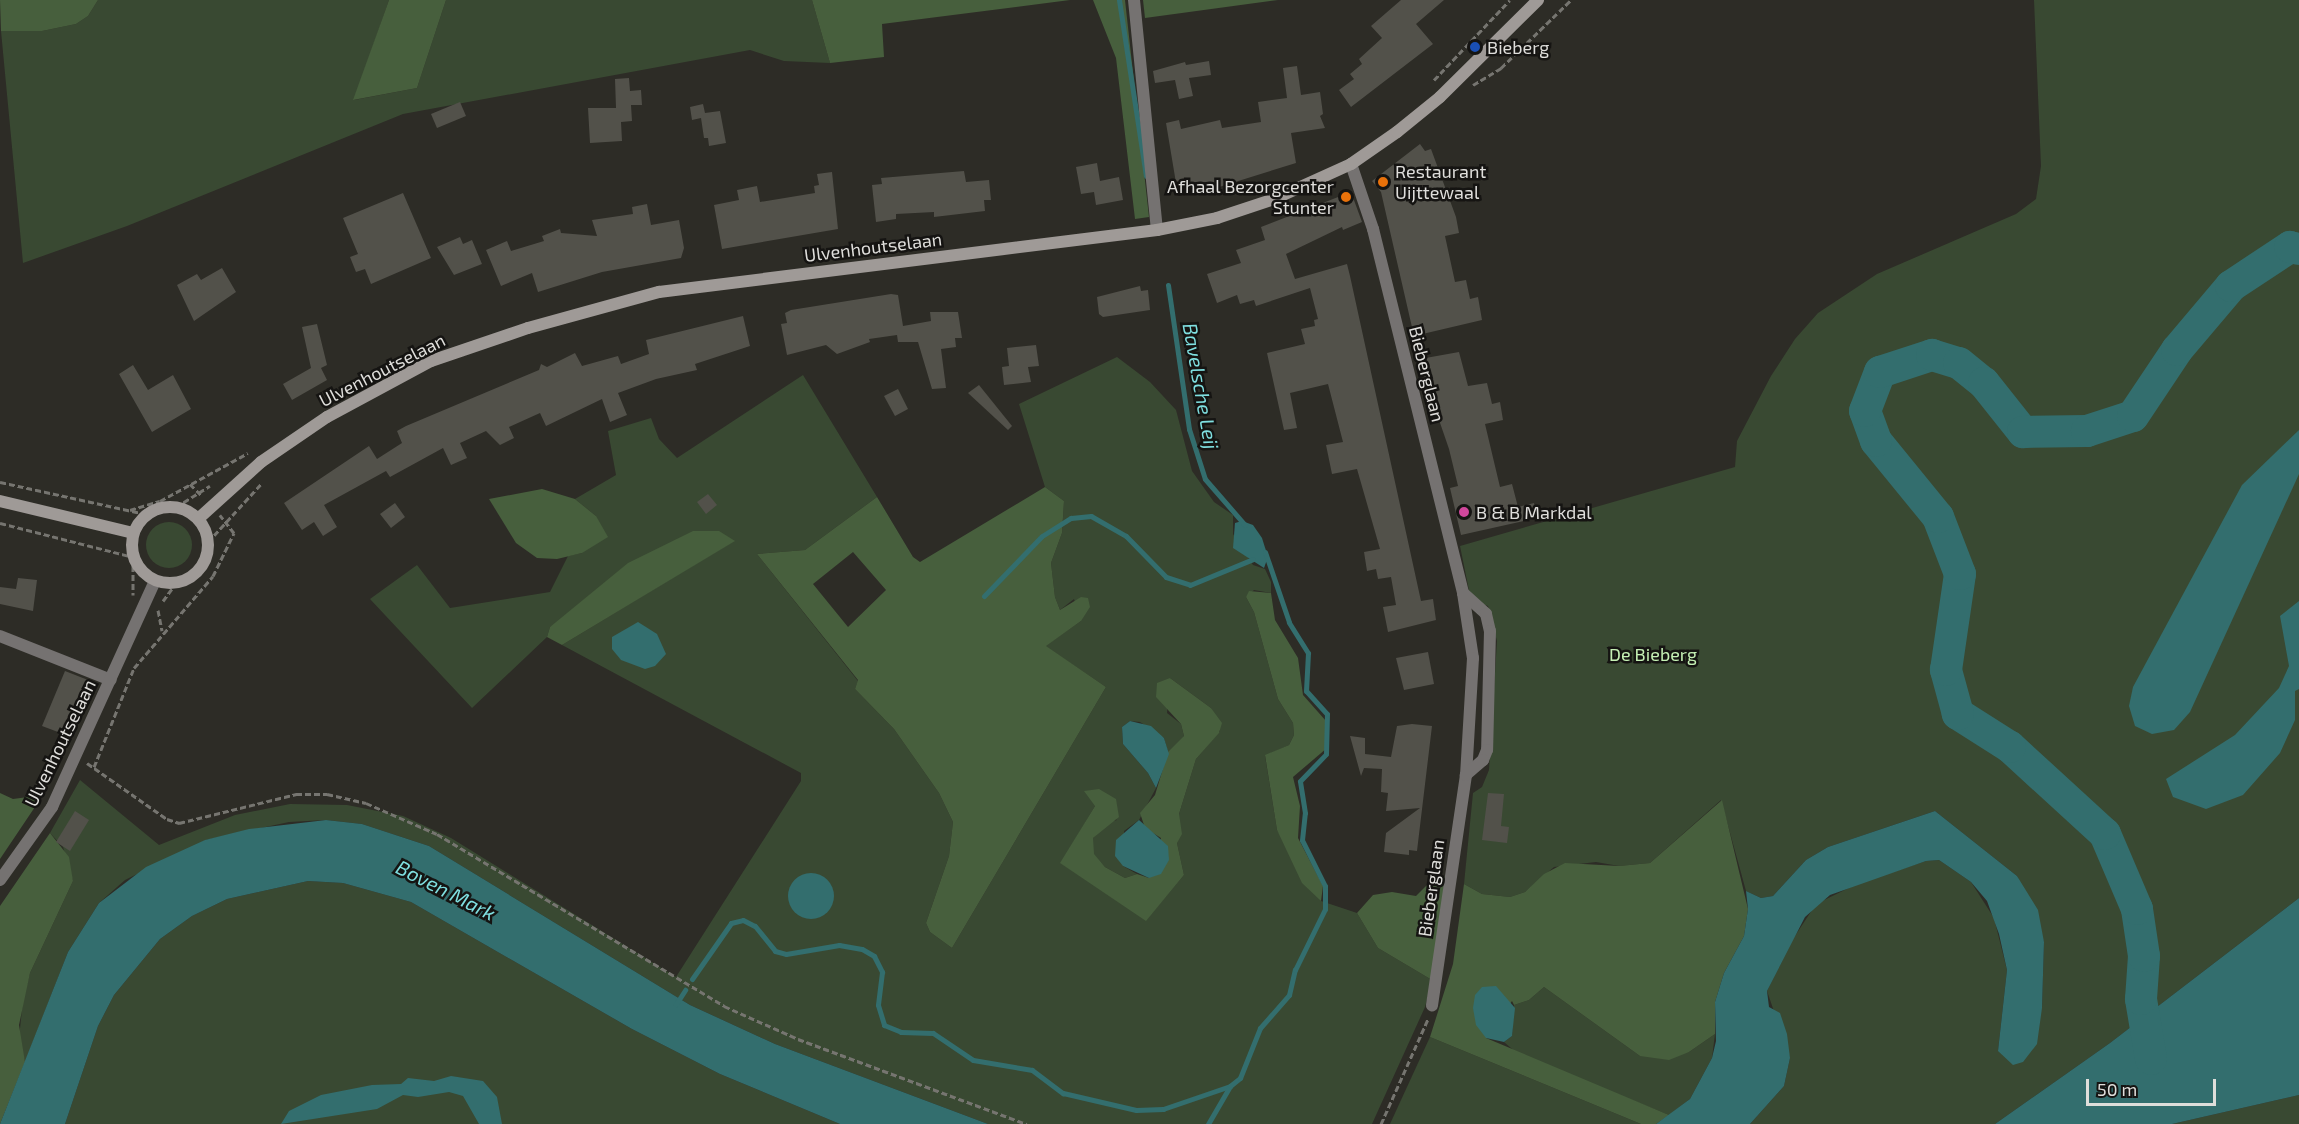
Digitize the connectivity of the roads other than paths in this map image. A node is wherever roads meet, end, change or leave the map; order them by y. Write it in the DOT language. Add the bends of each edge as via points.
graph roads {
  1 [pos="1134,0"];
  2 [pos="1538,0"];
  3 [pos="1351,164"];
  4 [pos="1157,230"];
  5 [pos="0,501"];
  6 [pos="198,519"];
  7 [pos="133,532"];
  8 [pos="155,581"];
  9 [pos="1463,593"];
  10 [pos="0,636"];
  11 [pos="111,680"];
  12 [pos="1466,775"];
  13 [pos="0,880"];
  14 [pos="1432,1006"];
  1 -- 4 [label="street"];
  2 -- 3 [label="main road, Ulvenhoutselaan" via="1440,97"];
  3 -- 4 [label="main road, Ulvenhoutselaan" via="1274,199 1217,218"];
  3 -- 9 [label="street, Bieberglaan" via="1373,229"];
  4 -- 6 [label="main road, Ulvenhoutselaan" via="660,292 528,328 431,361 327,417 261,462"];
  5 -- 7 [label="main road"];
  6 -- 7 [label="main road" via="176,507 146,514"];
  6 -- 8 [label="main road" via="208,542 200,569 176,583"];
  7 -- 8 [label="main road" via="132,557 141,571"];
  8 -- 11 [label="street, Ulvenhoutselaan"];
  9 -- 12 [label="street, Bieberglaan" via="1473,658"];
  9 -- 12 [label="street" via="1486,614 1490,631 1487,750 1483,760"];
  10 -- 11 [label="street"];
  11 -- 13 [label="street, Ulvenhoutselaan" via="52,807"];
  12 -- 14 [label="street, Bieberglaan"];
}
